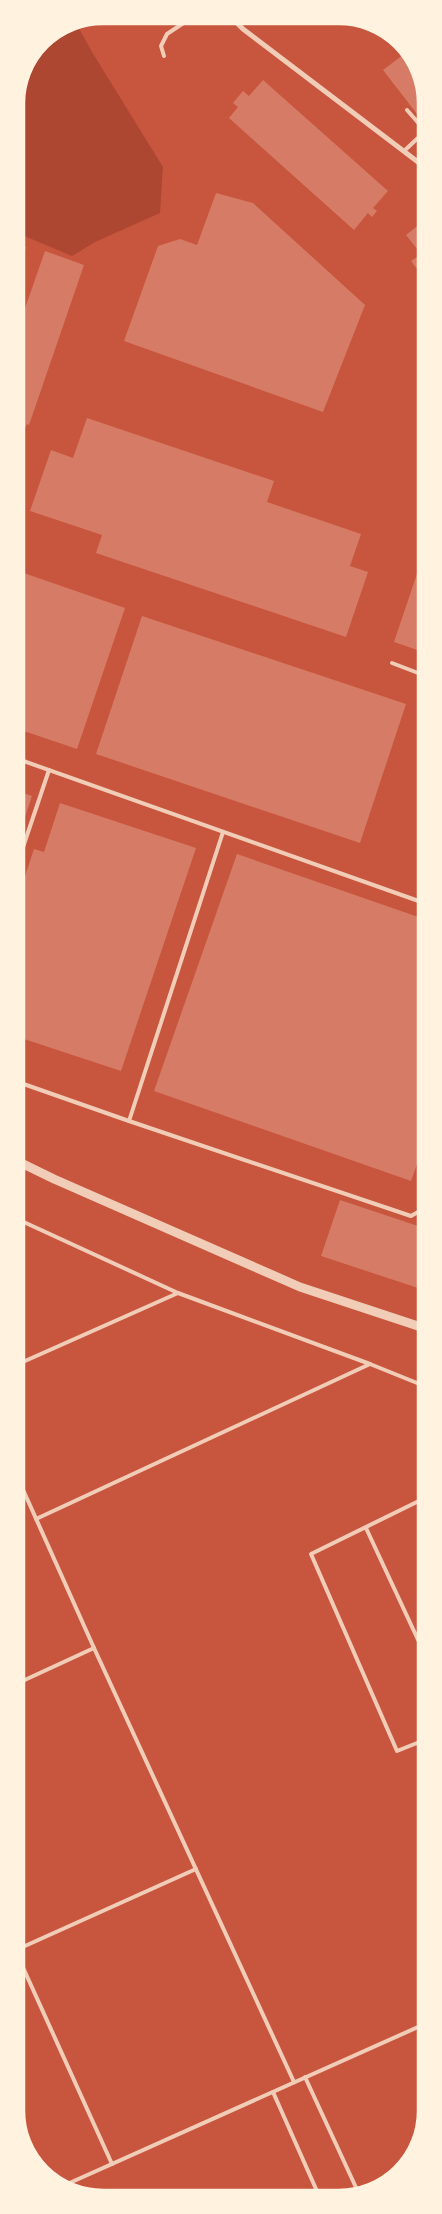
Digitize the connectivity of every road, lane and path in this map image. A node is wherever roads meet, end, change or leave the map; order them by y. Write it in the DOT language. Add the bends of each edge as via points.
graph roads {
  1 [pos="182,24"];
  2 [pos="238,24"];
  3 [pos="164,56"];
  4 [pos="407,110"];
  5 [pos="418,123"];
  6 [pos="418,138"];
  7 [pos="404,151"];
  8 [pos="418,162"];
  9 [pos="392,663"];
  10 [pos="418,673"];
  11 [pos="24,761"];
  12 [pos="49,770"];
  13 [pos="223,832"];
  14 [pos="24,844"];
  15 [pos="418,901"];
  16 [pos="24,1084"];
  17 [pos="129,1121"];
  18 [pos="24,1164"];
  19 [pos="418,1212"];
  20 [pos="24,1222"];
  21 [pos="178,1293"];
  22 [pos="418,1326"];
  23 [pos="24,1361"];
  24 [pos="370,1364"];
  25 [pos="418,1383"];
  26 [pos="24,1492"];
  27 [pos="418,1502"];
  28 [pos="36,1519"];
  29 [pos="366,1528"];
  30 [pos="418,1640"];
  31 [pos="94,1648"];
  32 [pos="24,1680"];
  33 [pos="418,1743"];
  34 [pos="196,1869"];
  35 [pos="24,1947"];
  36 [pos="24,1969"];
  37 [pos="418,2027"];
  38 [pos="306,2077"];
  39 [pos="294,2082"];
  40 [pos="273,2092"];
  41 [pos="112,2164"];
  42 [pos="71,2183"];
  43 [pos="356,2188"];
  44 [pos="316,2190"];
  1 -- 3 [label="lane" via="167,34 161,46"];
  2 -- 7 [label="street"];
  4 -- 5 [label="lane"];
  6 -- 7 [label="lane"];
  7 -- 8 [label="street"];
  9 -- 10 [label="lane"];
  11 -- 12 [label="lane"];
  12 -- 13 [label="lane"];
  12 -- 14 [label="lane"];
  13 -- 15 [label="lane"];
  13 -- 17 [label="lane"];
  16 -- 17 [label="lane"];
  17 -- 19 [label="lane" via="411,1216"];
  18 -- 22 [label="street" via="300,1287"];
  20 -- 21 [label="lane"];
  21 -- 23 [label="lane"];
  21 -- 24 [label="lane"];
  24 -- 25 [label="lane"];
  24 -- 28 [label="lane"];
  26 -- 28 [label="lane"];
  27 -- 29 [label="lane"];
  28 -- 31 [label="lane"];
  29 -- 30 [label="lane"];
  29 -- 33 [label="lane" via="311,1554 397,1751"];
  31 -- 32 [label="lane"];
  31 -- 34 [label="lane"];
  34 -- 35 [label="lane"];
  34 -- 39 [label="lane"];
  36 -- 41 [label="lane"];
  37 -- 38 [label="lane"];
  38 -- 39 [label="lane"];
  38 -- 43 [label="lane"];
  39 -- 40 [label="lane"];
  40 -- 41 [label="lane"];
  40 -- 44 [label="lane"];
  41 -- 42 [label="lane"];
}
